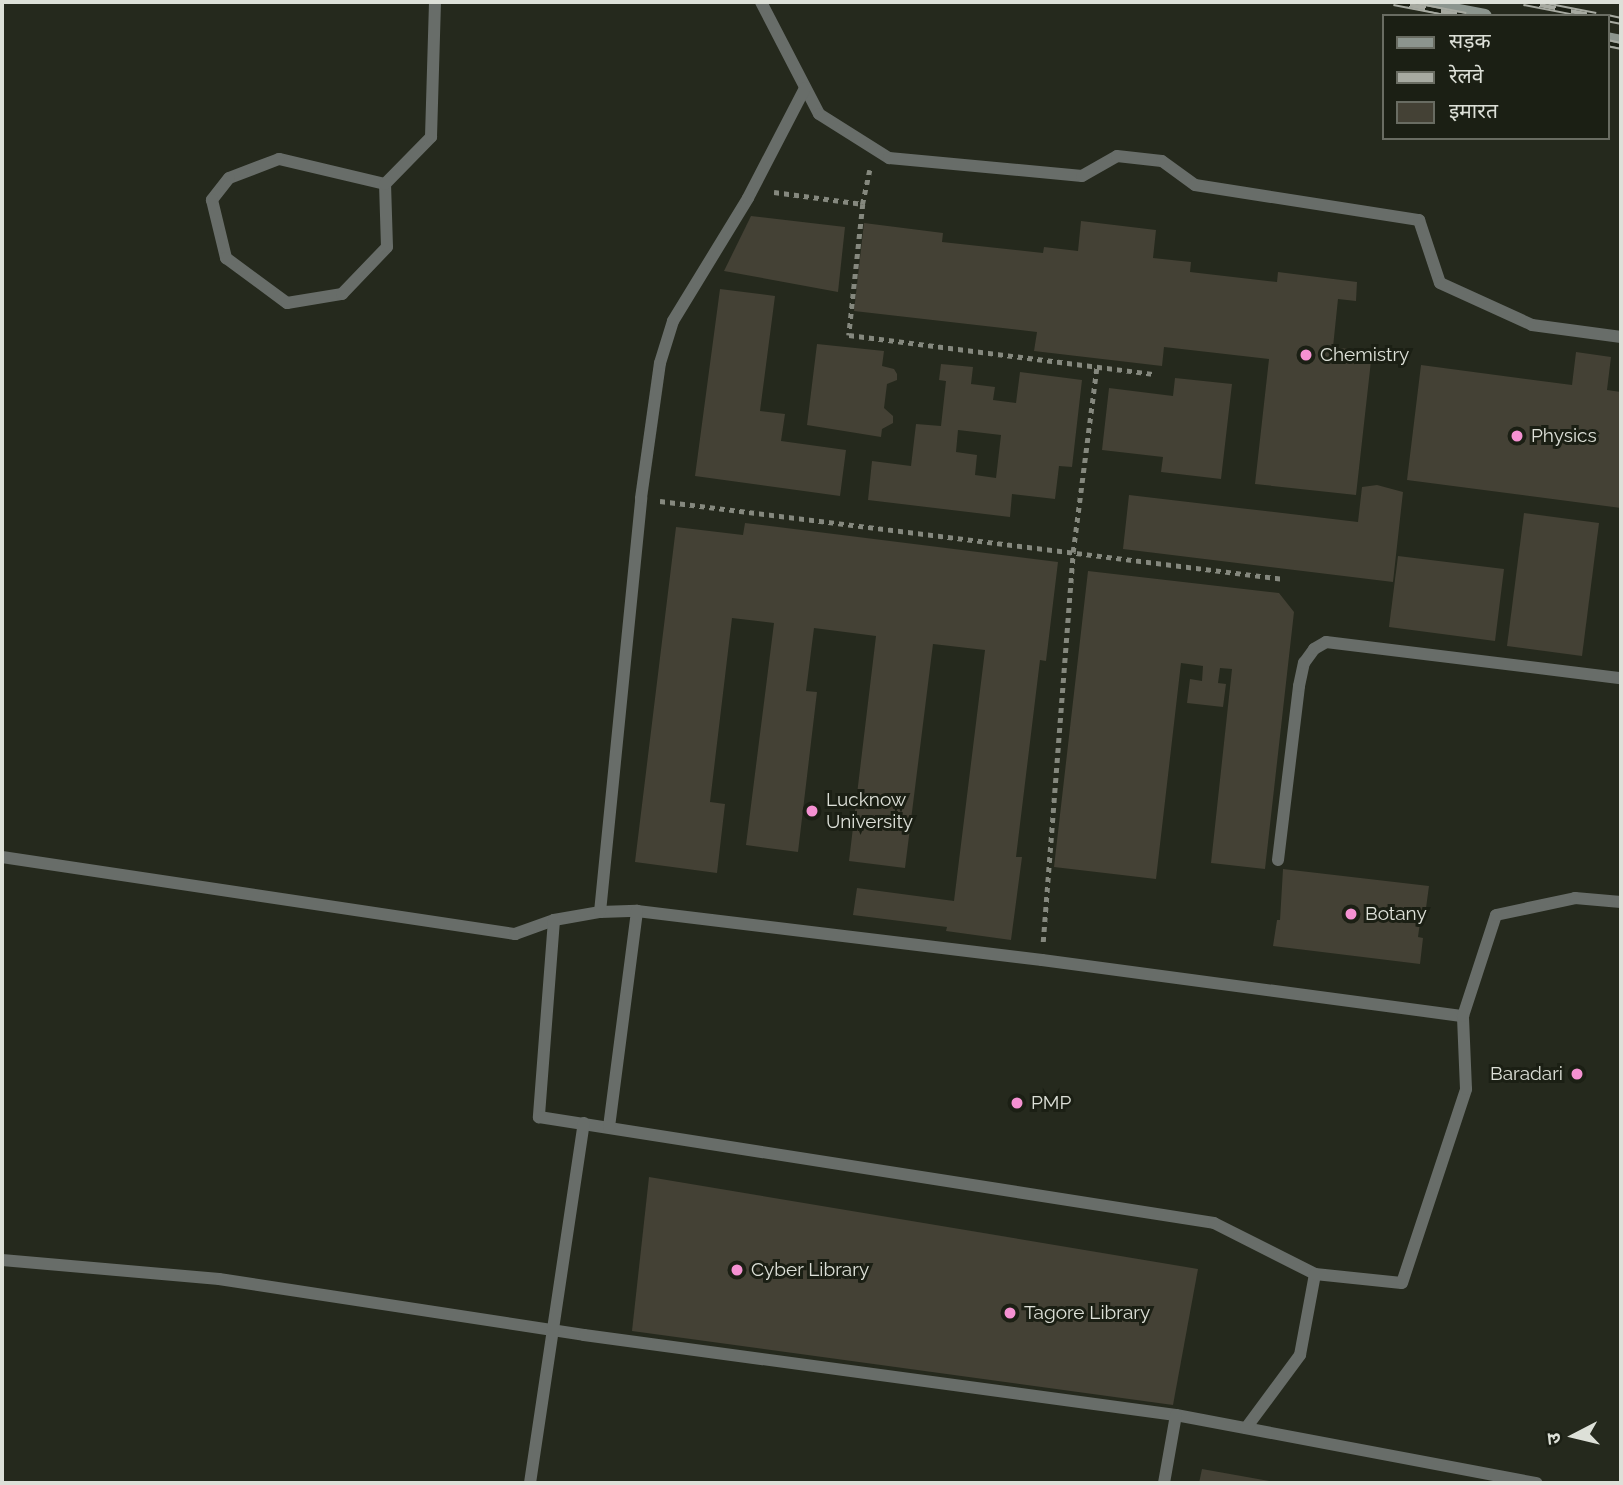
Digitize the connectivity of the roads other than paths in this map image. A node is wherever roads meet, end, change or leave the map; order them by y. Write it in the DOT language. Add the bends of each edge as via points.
graph roads {
  1 [pos="435,2"];
  2 [pos="761,2"];
  3 [pos="1412,2"];
  4 [pos="1475,14"];
  5 [pos="805,88"];
  6 [pos="385,184"];
  7 [pos="1621,337"];
  8 [pos="1621,678"];
  9 [pos="2,857"];
  10 [pos="1278,860"];
  11 [pos="1621,902"];
  12 [pos="600,912"];
  13 [pos="637,912"];
  14 [pos="554,920"];
  15 [pos="1463,1016"];
  16 [pos="584,1123"];
  17 [pos="609,1127"];
  18 [pos="2,1260"];
  19 [pos="1315,1274"];
  20 [pos="553,1330"];
  21 [pos="1176,1415"];
  22 [pos="1246,1428"];
  23 [pos="530,1483"];
  24 [pos="1164,1483"];
  25 [pos="1537,1483"];
  1 -- 6 [label="lane" via="431,137"];
  2 -- 5 [label="lane"];
  3 -- 4 [label="main road"];
  5 -- 7 [label="lane" via="819,114 889,158 1082,176 1117,156 1162,161 1195,186 1419,220 1440,284 1532,325"];
  5 -- 12 [label="lane" via="752,190 673,321 660,363 641,498"];
  6 -- 6 [label="lane" via="279,159 229,178 212,200 226,258 287,303 342,294 387,247"];
  8 -- 10 [label="lane" via="1326,642 1304,663"];
  9 -- 14 [label="lane" via="515,934"];
  11 -- 15 [label="lane" via="1575,898 1496,915"];
  12 -- 13 [label="lane"];
  12 -- 14 [label="lane"];
  13 -- 15 [label="lane"];
  13 -- 17 [label="lane"];
  14 -- 16 [label="lane" via="538,1117"];
  15 -- 19 [label="lane" via="1466,1088 1402,1283"];
  16 -- 17 [label="lane"];
  16 -- 20 [label="lane"];
  17 -- 19 [label="lane" via="1214,1223"];
  18 -- 20 [label="lane" via="219,1279"];
  19 -- 22 [label="lane" via="1300,1355"];
  20 -- 21 [label="lane"];
  20 -- 23 [label="lane"];
  21 -- 22 [label="lane"];
  21 -- 24 [label="lane"];
  22 -- 25 [label="lane"];
}
